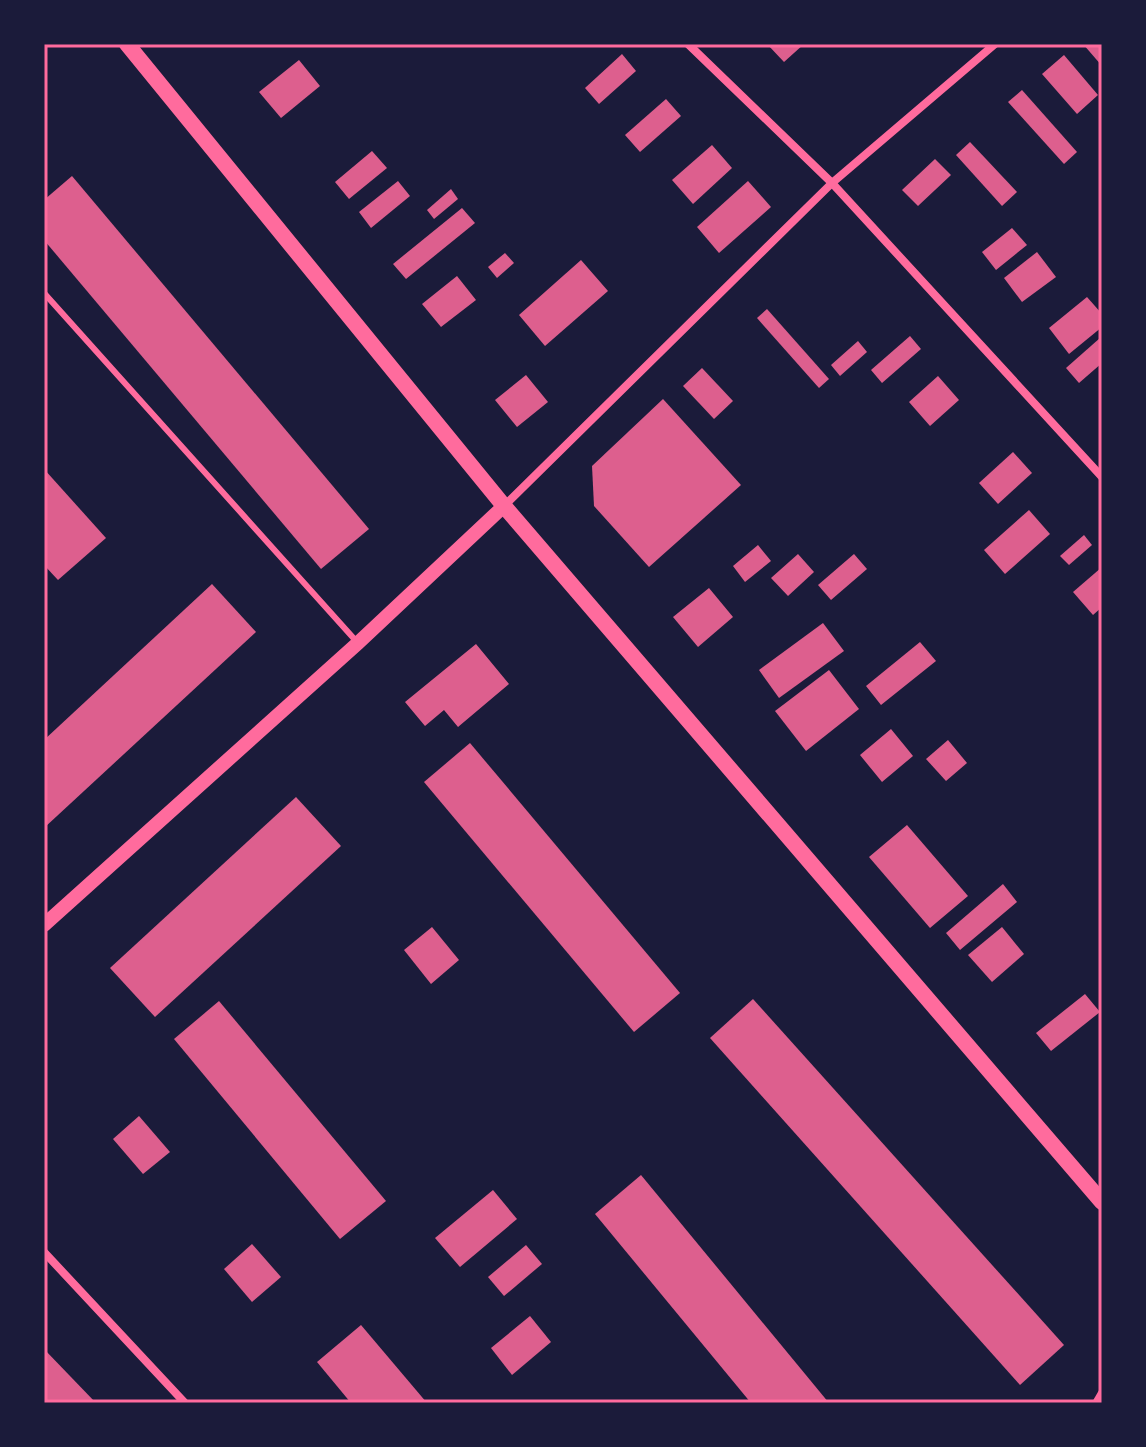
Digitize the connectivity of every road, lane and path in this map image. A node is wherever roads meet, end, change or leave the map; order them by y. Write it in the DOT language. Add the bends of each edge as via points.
graph roads {
  1 [pos="127,44"];
  2 [pos="688,44"];
  3 [pos="995,44"];
  4 [pos="832,183"];
  5 [pos="44,293"];
  6 [pos="1102,477"];
  7 [pos="504,506"];
  8 [pos="358,643"];
  9 [pos="44,925"];
  10 [pos="1102,1202"];
  11 [pos="44,1252"];
  12 [pos="1102,1391"];
  13 [pos="185,1403"];
  14 [pos="1095,1403"];
  1 -- 7 [label="main road"];
  2 -- 4 [label="street"];
  3 -- 4 [label="street"];
  4 -- 6 [label="street"];
  4 -- 7 [label="street"];
  5 -- 8 [label="lane"];
  7 -- 8 [label="street"];
  7 -- 10 [label="main road"];
  8 -- 9 [label="street"];
  11 -- 13 [label="street"];
  12 -- 14 [label="lane"];
}
